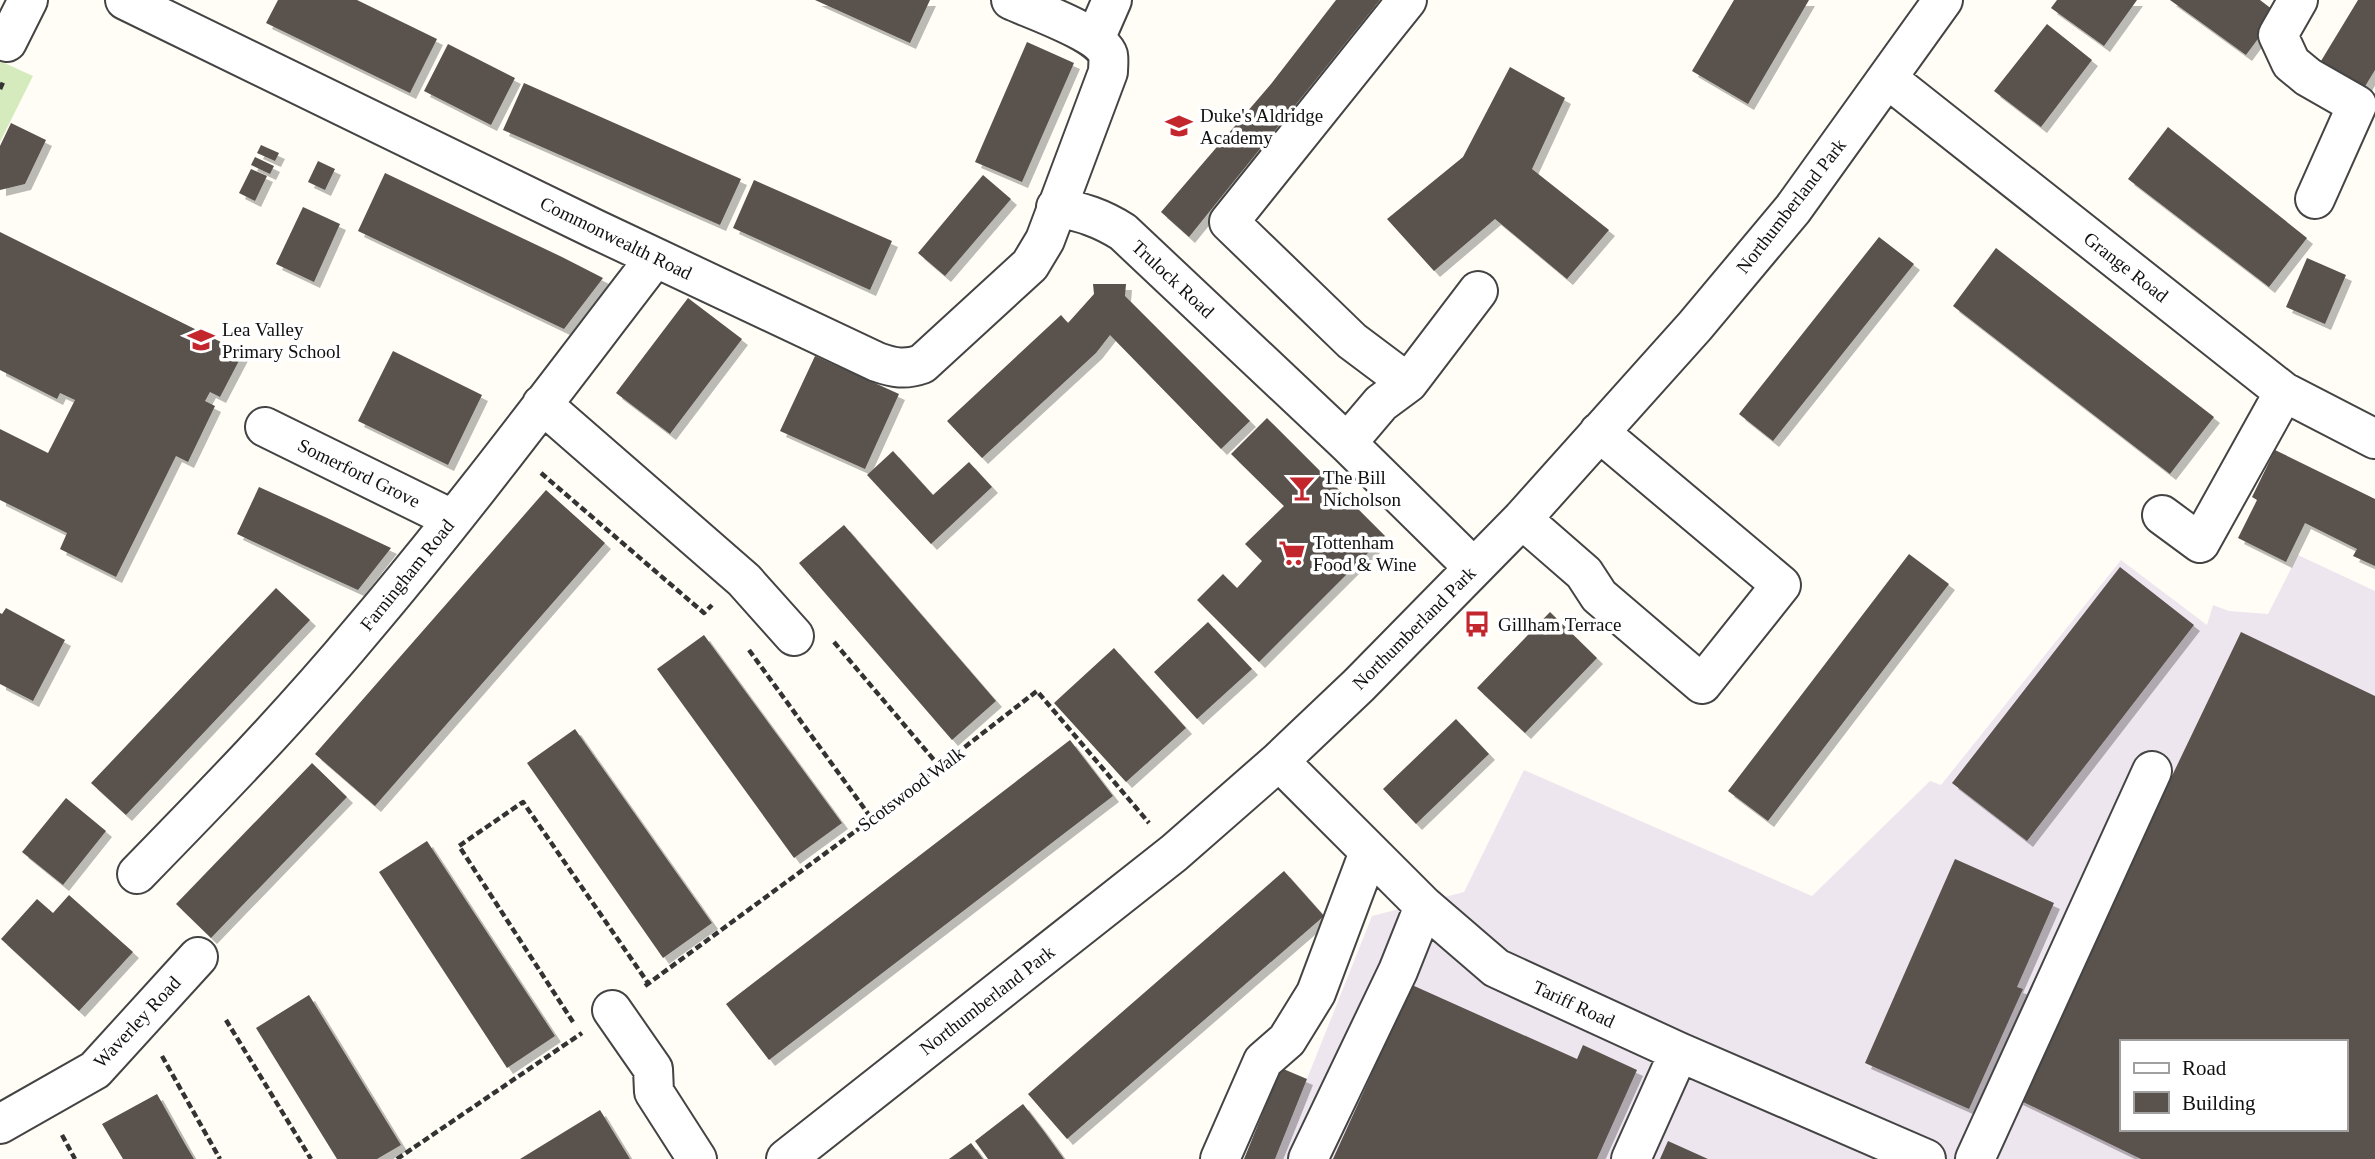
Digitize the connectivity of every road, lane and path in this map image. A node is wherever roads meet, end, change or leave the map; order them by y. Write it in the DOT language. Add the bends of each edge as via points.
graph roads {
  1 [pos="28,0"];
  2 [pos="125,0"];
  3 [pos="1010,0"];
  4 [pos="1112,0"];
  5 [pos="1407,0"];
  6 [pos="1943,0"];
  7 [pos="2298,0"];
  8 [pos="1095,40"];
  9 [pos="7,41"];
  10 [pos="1888,79"];
  11 [pos="2315,199"];
  12 [pos="1056,207"];
  13 [pos="655,258"];
  14 [pos="1478,291"];
  15 [pos="1408,383"];
  16 [pos="2284,392"];
  17 [pos="542,404"];
  18 [pos="265,427"];
  19 [pos="1599,432"];
  20 [pos="2375,439"];
  21 [pos="1347,443"];
  22 [pos="540,472"];
  23 [pos="2162,515"];
  24 [pos="452,519"];
  25 [pos="1522,519"];
  26 [pos="1474,568"];
  27 [pos="715,603"];
  28 [pos="794,636"];
  29 [pos="833,641"];
  30 [pos="746,646"];
  31 [pos="1279,761"];
  32 [pos="940,767"];
  33 [pos="2152,771"];
  34 [pos="872,819"];
  35 [pos="1369,852"];
  36 [pos="1174,853"];
  37 [pos="138,874"];
  38 [pos="1424,906"];
  39 [pos="198,957"];
  40 [pos="648,983"];
  41 [pos="612,1010"];
  42 [pos="226,1020"];
  43 [pos="573,1022"];
  44 [pos="1679,1052"];
  45 [pos="162,1055"];
  46 [pos="0,1124"];
  47 [pos="220,1159"];
  48 [pos="311,1159"];
  49 [pos="397,1159"];
  50 [pos="697,1159"];
  51 [pos="786,1159"];
  52 [pos="1220,1159"];
  53 [pos="1308,1159"];
  54 [pos="1631,1159"];
  55 [pos="1926,1159"];
  56 [pos="1975,1159"];
  1 -- 9 [label="street"];
  2 -- 13 [label="street, Commonwealth Road"];
  3 -- 8 [label="street"];
  4 -- 8 [label="street"];
  5 -- 15 [label="street" via="1228,222 1352,341"];
  6 -- 10 [label="street, Northumberland Park"];
  7 -- 11 [label="street" via="2278,35 2291,63 2357,106"];
  8 -- 12 [label="street" via="1108,56 1108,72"];
  10 -- 16 [label="street, Grange Road"];
  10 -- 19 [label="street, Northumberland Park" via="1793,209"];
  12 -- 13 [label="street, Commonwealth Road" via="1030,265 922,364 907,369 877,362"];
  12 -- 21 [label="street, Trulock Road" via="1094,216 1123,232"];
  13 -- 17 [label="street, Farningham Road"];
  14 -- 15 [label="street"];
  15 -- 21 [label="street" via="1381,403"];
  16 -- 20 [label="street, Grange Road"];
  16 -- 23 [label="street" via="2200,542"];
  17 -- 24 [label="street, Farningham Road"];
  17 -- 28 [label="street" via="744,580"];
  18 -- 24 [label="street, Somerford Grove"];
  19 -- 25 [label="street, Northumberland Park"];
  19 -- 25 [label="street" via="1782,585 1702,684 1599,596 1584,573"];
  21 -- 26 [label="street, Trulock Road"];
  22 -- 27 [label="path" via="704,613"];
  24 -- 37 [label="street, Farningham Road" via="299,705"];
  25 -- 26 [label="street, Northumberland Park"];
  26 -- 31 [label="street, Northumberland Park"];
  29 -- 32 [label="path"];
  30 -- 34 [label="path"];
  31 -- 35 [label="street, Tariff Road"];
  31 -- 36 [label="street, Northumberland Park"];
  32 -- 34 [label="path, Scotswood Walk"];
  32 -- 36 [label="path, Scotswood Walk" via="1037,691"];
  33 -- 56 [label="street"];
  34 -- 40 [label="path, Scotswood Walk"];
  35 -- 38 [label="street, Tariff Road"];
  35 -- 52 [label="street" via="1317,993 1287,1040 1264,1061"];
  36 -- 51 [label="street, Northumberland Park"];
  38 -- 44 [label="street, Tariff Road" via="1496,968"];
  38 -- 53 [label="street"];
  39 -- 46 [label="street, Waverley Road" via="95,1070"];
  40 -- 41 [label="path, Scotswood Walk"];
  40 -- 43 [label="path" via="523,802 459,846"];
  41 -- 49 [label="path, Scotswood Walk"];
  41 -- 50 [label="street" via="653,1069 654,1092"];
  42 -- 48 [label="path"];
  44 -- 54 [label="street"];
  44 -- 55 [label="street, Tariff Road"];
  45 -- 47 [label="path"];
}
